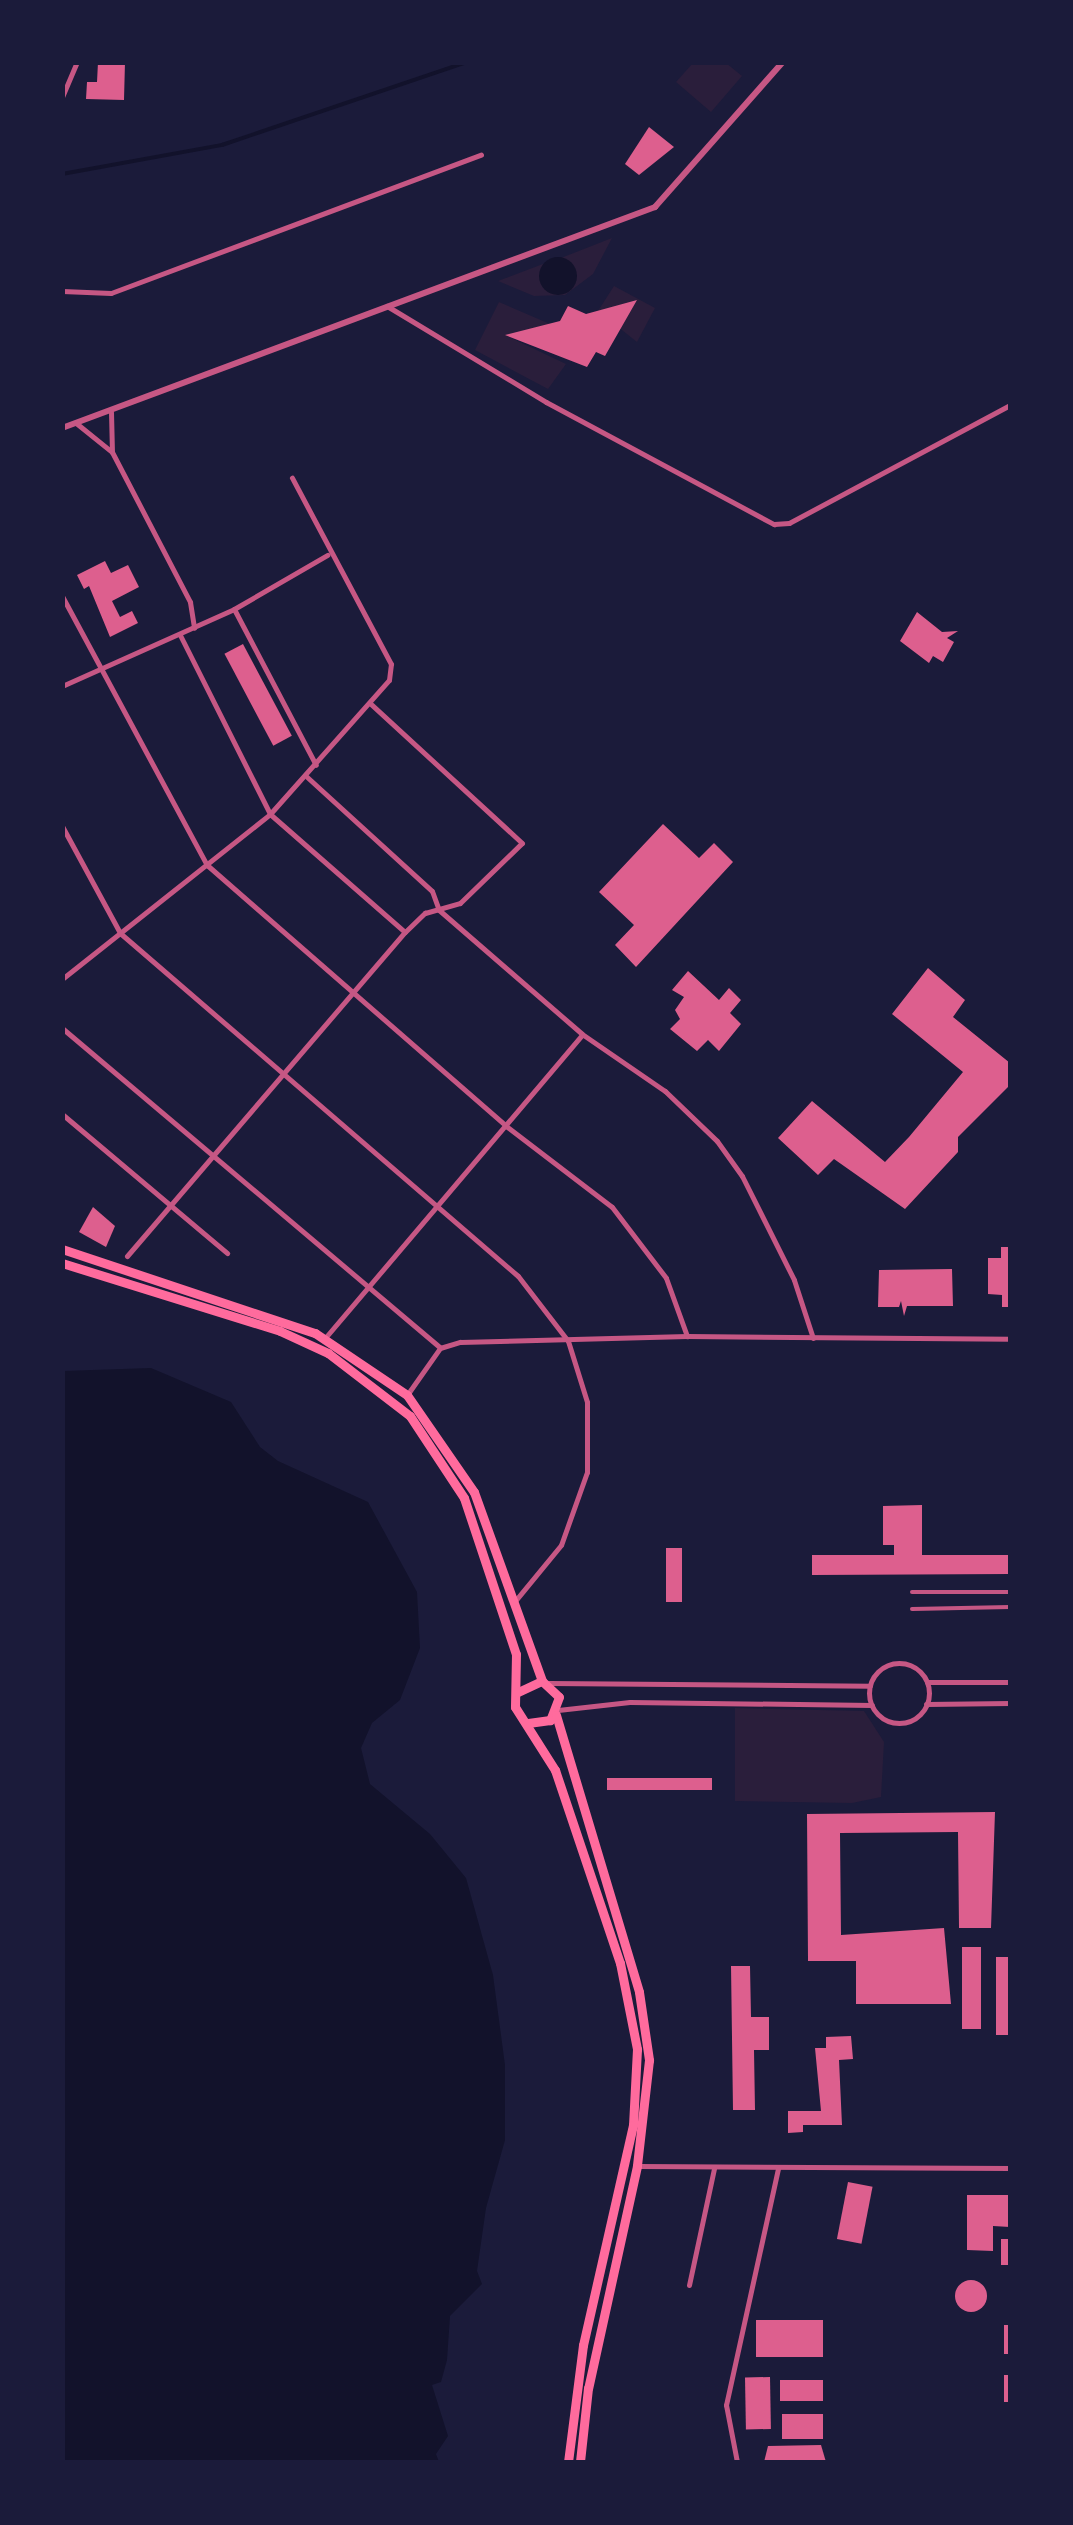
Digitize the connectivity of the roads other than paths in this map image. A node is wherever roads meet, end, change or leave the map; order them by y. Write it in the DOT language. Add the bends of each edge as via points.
graph roads {
  1 [pos="78,62"];
  2 [pos="783,62"];
  3 [pos="62,97"];
  4 [pos="481,155"];
  5 [pos="62,291"];
  6 [pos="384,305"];
  7 [pos="1010,405"];
  8 [pos="111,412"];
  9 [pos="76,423"];
  10 [pos="62,428"];
  11 [pos="112,452"];
  12 [pos="292,478"];
  13 [pos="328,555"];
  14 [pos="62,596"];
  15 [pos="234,609"];
  16 [pos="194,628"];
  17 [pos="180,635"];
  18 [pos="100,668"];
  19 [pos="62,686"];
  20 [pos="370,703"];
  21 [pos="316,765"];
  22 [pos="307,777"];
  23 [pos="270,814"];
  24 [pos="62,826"];
  25 [pos="207,866"];
  26 [pos="439,910"];
  27 [pos="406,932"];
  28 [pos="120,933"];
  29 [pos="62,979"];
  30 [pos="354,992"];
  31 [pos="62,1028"];
  32 [pos="582,1034"];
  33 [pos="282,1074"];
  34 [pos="62,1114"];
  35 [pos="506,1126"];
  36 [pos="212,1157"];
  37 [pos="170,1206"];
  38 [pos="435,1206"];
  39 [pos="62,1249"];
  40 [pos="226,1253"];
  41 [pos="126,1256"];
  42 [pos="62,1263"];
  43 [pos="366,1292"];
  44 [pos="687,1336"];
  45 [pos="325,1338"];
  46 [pos="813,1338"];
  47 [pos="1010,1339"];
  48 [pos="568,1341"];
  49 [pos="440,1348"];
  50 [pos="407,1395"];
  51 [pos="912,1592"];
  52 [pos="950,1592"];
  53 [pos="999,1592"];
  54 [pos="1010,1592"];
  55 [pos="513,1603"];
  56 [pos="1010,1607"];
  57 [pos="950,1608"];
  58 [pos="999,1608"];
  59 [pos="912,1609"];
  60 [pos="545,1682"];
  61 [pos="926,1682"];
  62 [pos="1010,1682"];
  63 [pos="870,1686"];
  64 [pos="516,1695"];
  65 [pos="1010,1703"];
  66 [pos="926,1704"];
  67 [pos="872,1706"];
  68 [pos="557,1712"];
  69 [pos="528,1723"];
  70 [pos="637,2166"];
  71 [pos="714,2168"];
  72 [pos="1010,2168"];
  73 [pos="778,2169"];
  74 [pos="689,2284"];
  75 [pos="568,2462"];
  76 [pos="580,2462"];
  77 [pos="737,2462"];
  1 -- 3 [label="street"];
  2 -- 6 [label="street" via="655,207"];
  4 -- 5 [label="street" via="110,293"];
  6 -- 7 [label="street" via="546,402 774,524"];
  6 -- 8 [label="street"];
  8 -- 9 [label="street"];
  8 -- 11 [label="street"];
  9 -- 10 [label="street"];
  9 -- 11 [label="street"];
  11 -- 16 [label="street" via="190,602"];
  12 -- 13 [label="street"];
  13 -- 15 [label="street"];
  13 -- 20 [label="street" via="391,664 389,680"];
  14 -- 18 [label="street"];
  15 -- 16 [label="street"];
  15 -- 21 [label="street"];
  16 -- 17 [label="street"];
  17 -- 18 [label="street"];
  17 -- 23 [label="street"];
  18 -- 19 [label="street"];
  18 -- 25 [label="street"];
  20 -- 21 [label="street"];
  20 -- 26 [label="street" via="522,838 460,903"];
  21 -- 22 [label="street"];
  22 -- 23 [label="street"];
  22 -- 26 [label="street" via="432,891"];
  23 -- 25 [label="street"];
  23 -- 27 [label="street"];
  24 -- 28 [label="street"];
  25 -- 28 [label="street"];
  25 -- 30 [label="street"];
  26 -- 27 [label="street" via="425,913"];
  26 -- 32 [label="street"];
  27 -- 30 [label="street"];
  28 -- 29 [label="street"];
  28 -- 33 [label="street"];
  30 -- 33 [label="street"];
  30 -- 35 [label="street"];
  31 -- 36 [label="street"];
  32 -- 35 [label="street"];
  32 -- 46 [label="street" via="665,1091 717,1141 794,1280"];
  33 -- 36 [label="street"];
  33 -- 38 [label="street"];
  34 -- 37 [label="street"];
  35 -- 38 [label="street"];
  35 -- 44 [label="street" via="634,1230 666,1278"];
  36 -- 37 [label="street"];
  36 -- 43 [label="street"];
  37 -- 40 [label="street"];
  37 -- 41 [label="street"];
  38 -- 43 [label="street"];
  38 -- 48 [label="street" via="518,1276"];
  39 -- 45 [label="highway"];
  42 -- 64 [label="highway" via="302,1340 350,1366 410,1416 464,1498 516,1654"];
  43 -- 45 [label="street"];
  43 -- 49 [label="street"];
  44 -- 46 [label="street"];
  44 -- 48 [label="street"];
  45 -- 50 [label="highway"];
  46 -- 47 [label="street"];
  48 -- 49 [label="street"];
  48 -- 55 [label="street" via="587,1402 584,1487 554,1558"];
  49 -- 50 [label="street"];
  50 -- 55 [label="highway" via="468,1480"];
  51 -- 52 [label="street"];
  52 -- 53 [label="street"];
  52 -- 57 [label="street"];
  53 -- 54 [label="street"];
  53 -- 58 [label="street"];
  55 -- 60 [label="highway"];
  56 -- 58 [label="street"];
  57 -- 58 [label="street"];
  57 -- 59 [label="street"];
  60 -- 63 [label="street"];
  60 -- 64 [label="highway" via="526,1684"];
  60 -- 68 [label="highway" via="559,1697"];
  61 -- 62 [label="street"];
  61 -- 63 [label="street" via="916,1669 893,1664"];
  61 -- 66 [label="street"];
  63 -- 67 [label="street"];
  64 -- 69 [label="highway" via="518,1714"];
  65 -- 66 [label="street"];
  66 -- 67 [label="street" via="904,1722 887,1720"];
  67 -- 68 [label="street" via="630,1702"];
  68 -- 69 [label="highway" via="544,1724"];
  68 -- 70 [label="highway" via="646,2026 650,2089"];
  69 -- 75 [label="highway" via="555,1770 614,1946 637,2049 633,2125 583,2345"];
  70 -- 71 [label="street"];
  70 -- 76 [label="highway" via="588,2388"];
  71 -- 73 [label="street"];
  71 -- 74 [label="street"];
  72 -- 73 [label="street"];
  73 -- 77 [label="street" via="728,2391 725,2418"];
}
